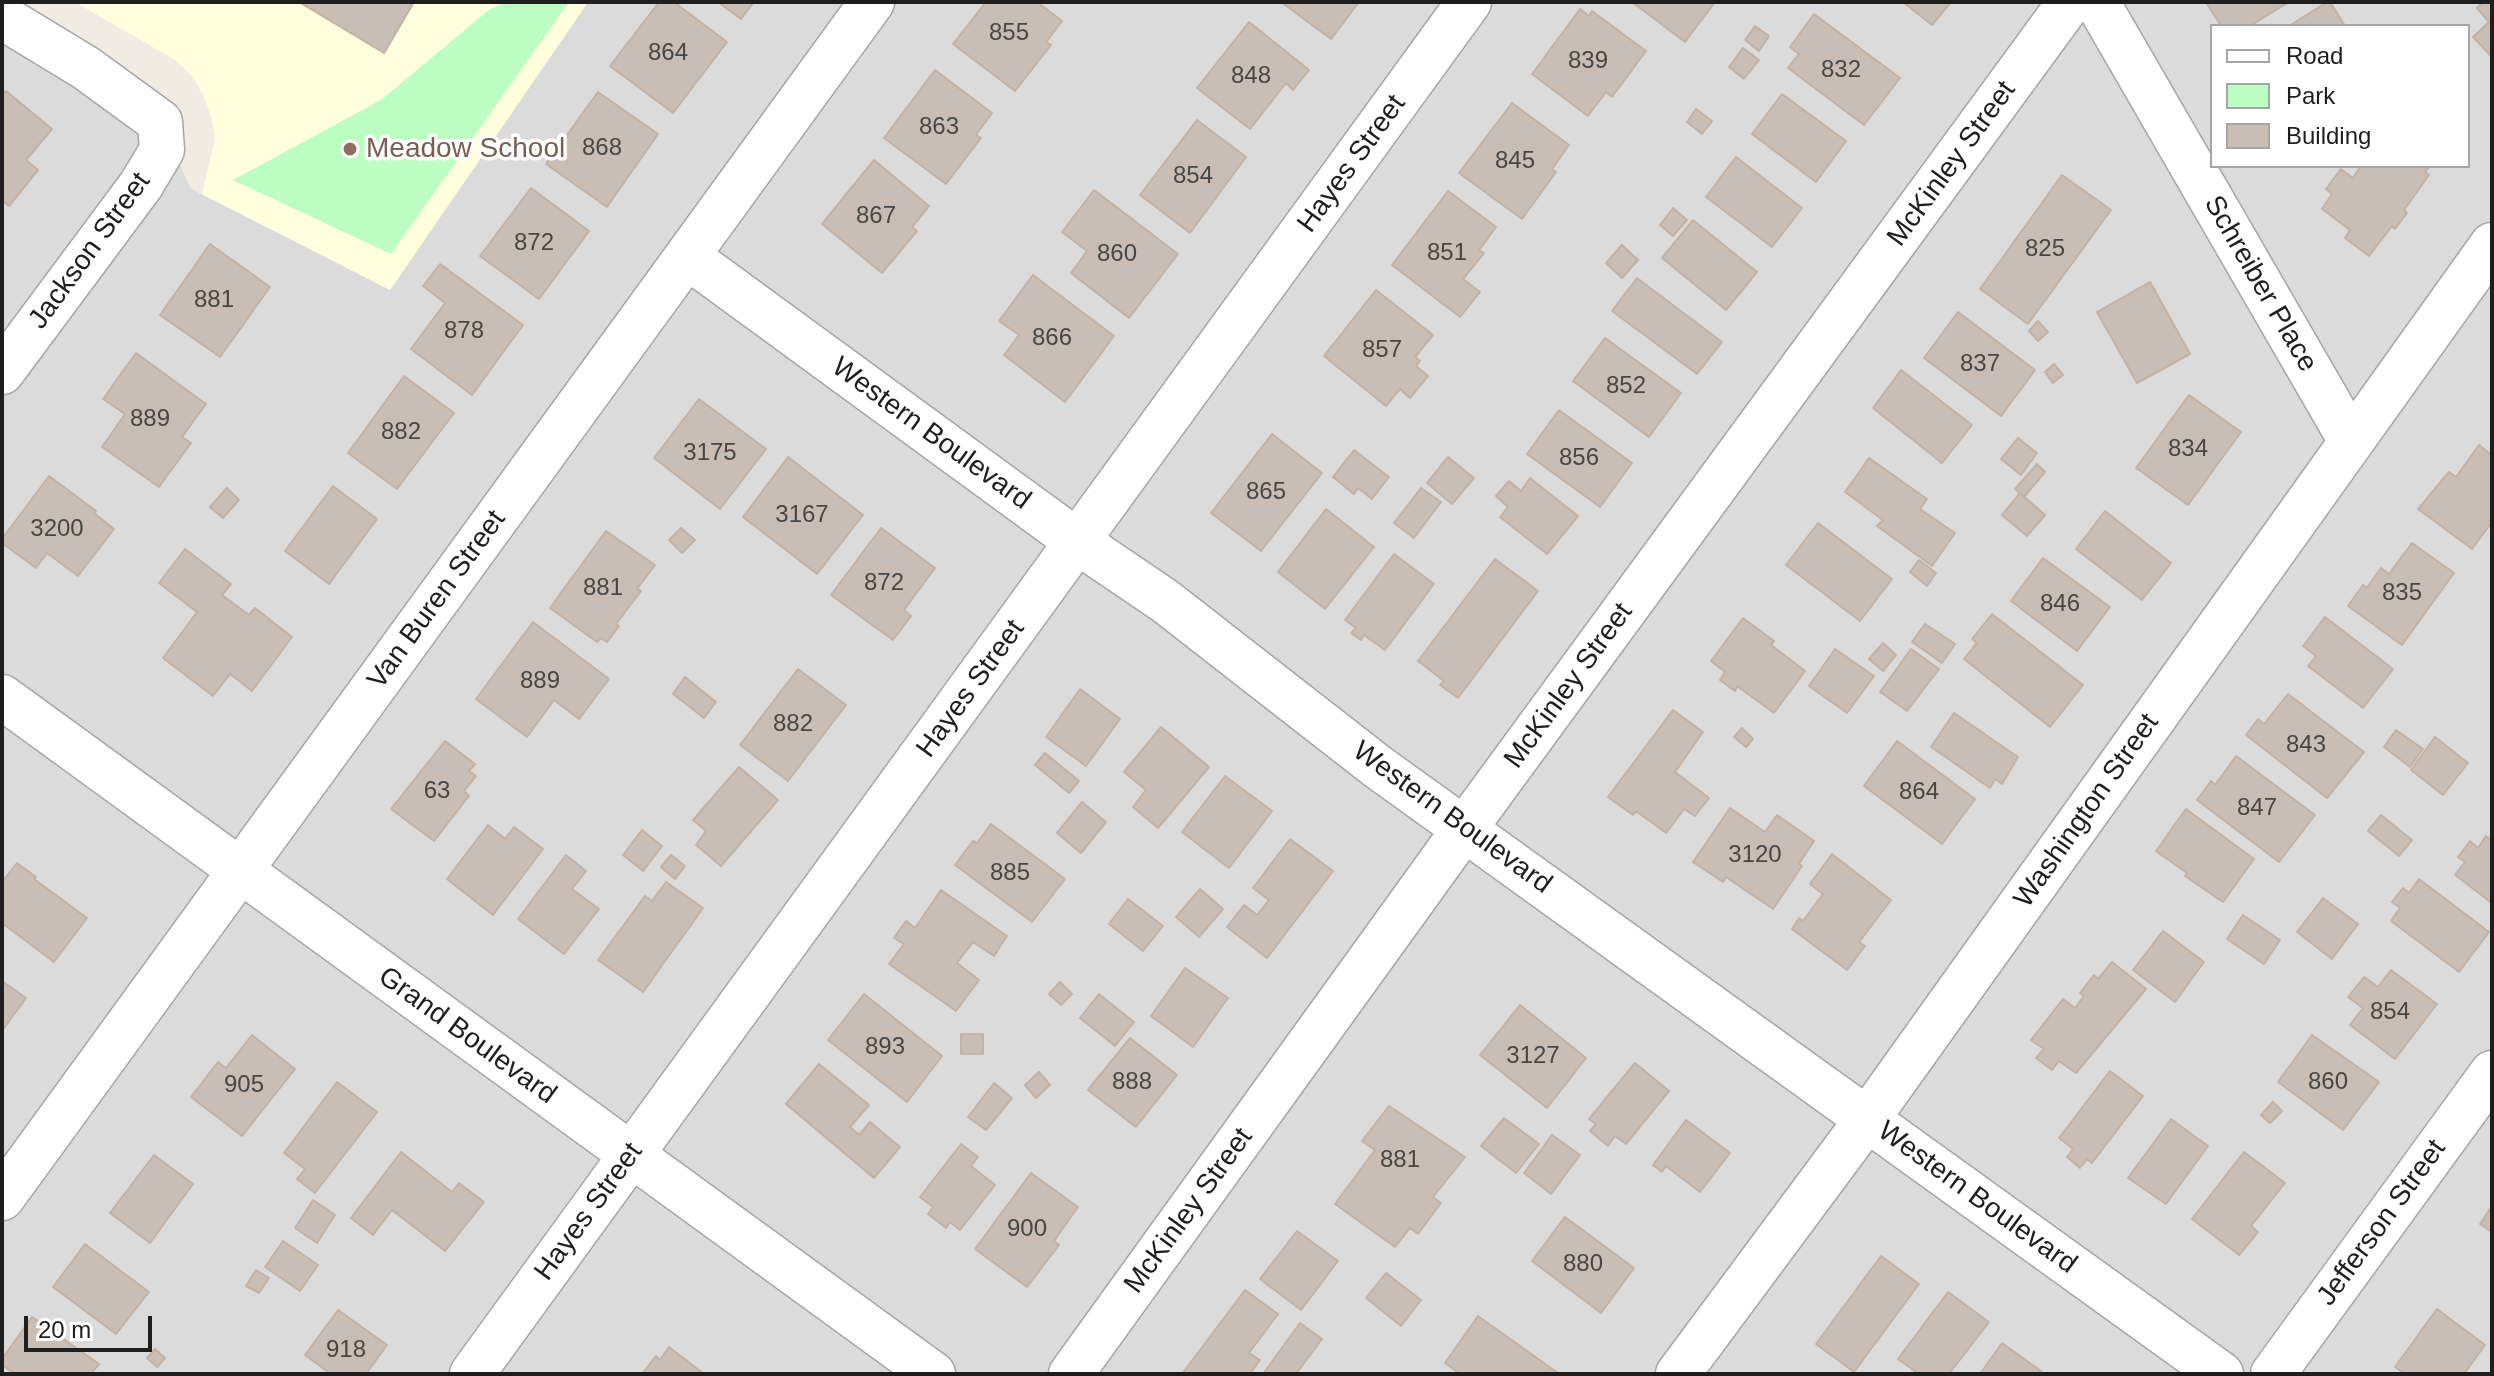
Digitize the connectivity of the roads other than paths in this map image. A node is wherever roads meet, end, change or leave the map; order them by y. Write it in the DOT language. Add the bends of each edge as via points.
graph roads {
  1 [pos="872,2"];
  2 [pos="1469,2"];
  3 [pos="2070,2"];
  4 [pos="2097,2"];
  5 [pos="2,17"];
  6 [pos="2492,245"];
  7 [pos="688,257"];
  8 [pos="2,372"];
  9 [pos="2351,441"];
  10 [pos="1078,542"];
  11 [pos="2,697"];
  12 [pos="1465,828"];
  13 [pos="240,871"];
  14 [pos="2492,1073"];
  15 [pos="1868,1118"];
  16 [pos="630,1154"];
  17 [pos="2,1198"];
  18 [pos="472,1374"];
  19 [pos="933,1374"];
  20 [pos="1071,1374"];
  21 [pos="1678,1374"];
  22 [pos="2221,1374"];
  23 [pos="2273,1374"];
  1 -- 7 [label="street, Van Buren Street"];
  2 -- 10 [label="street, Hayes Street"];
  3 -- 12 [label="street, McKinley Street"];
  4 -- 9 [label="street, Schreiber Place"];
  5 -- 8 [label="street, Jackson Street" via="86,68 160,122 162,150"];
  6 -- 9 [label="street, Washington Street"];
  7 -- 10 [label="street, Western Boulevard"];
  7 -- 13 [label="street, Van Buren Street"];
  9 -- 15 [label="street, Washington Street"];
  10 -- 12 [label="street, Western Boulevard" via="1165,601"];
  10 -- 16 [label="street, Hayes Street"];
  11 -- 13 [label="street, Grand Boulevard"];
  12 -- 15 [label="street, Western Boulevard"];
  12 -- 20 [label="street, McKinley Street"];
  13 -- 16 [label="street, Grand Boulevard"];
  13 -- 17 [label="street, Van Buren Street"];
  14 -- 23 [label="street, Jefferson Street"];
  15 -- 21 [label="street, Washington Street"];
  15 -- 22 [label="street, Western Boulevard"];
  16 -- 18 [label="street, Hayes Street"];
  16 -- 19 [label="street, Grand Boulevard"];
}
